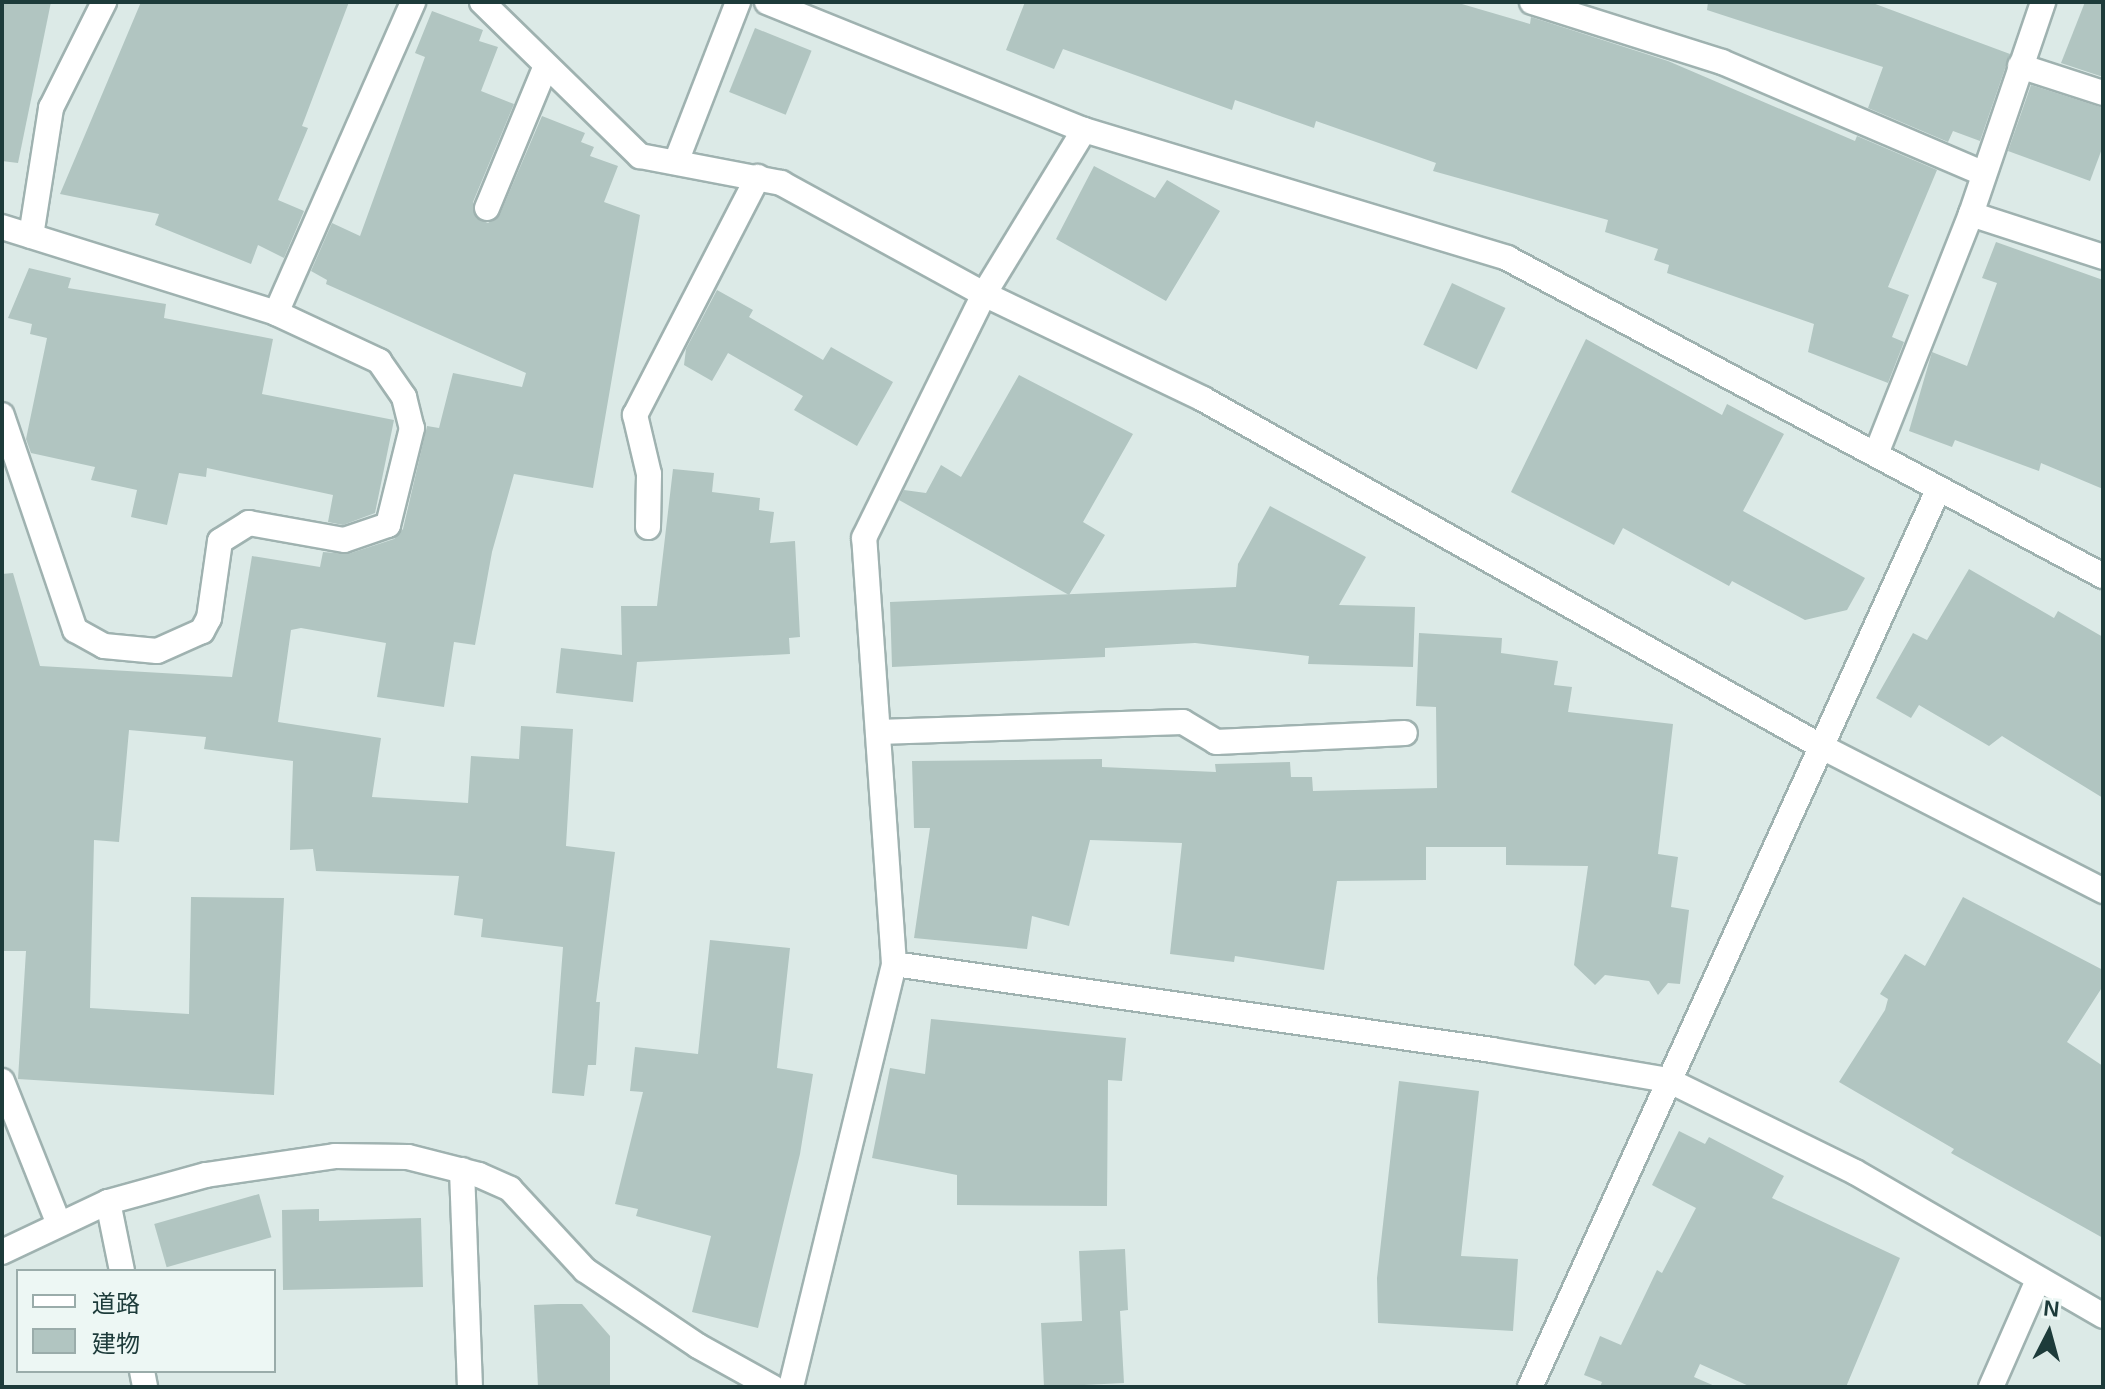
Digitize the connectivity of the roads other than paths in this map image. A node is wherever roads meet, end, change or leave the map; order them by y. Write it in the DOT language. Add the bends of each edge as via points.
graph roads {
  1 [pos="104,2"];
  2 [pos="413,2"];
  3 [pos="482,2"];
  4 [pos="738,2"];
  5 [pos="767,2"];
  6 [pos="1532,2"];
  7 [pos="2043,2"];
  8 [pos="2020,66"];
  9 [pos="545,68"];
  10 [pos="2103,93"];
  11 [pos="1084,130"];
  12 [pos="676,162"];
  13 [pos="1982,173"];
  14 [pos="758,177"];
  15 [pos="487,208"];
  16 [pos="1971,214"];
  17 [pos="2,227"];
  18 [pos="31,236"];
  19 [pos="2103,257"];
  20 [pos="984,294"];
  21 [pos="276,313"];
  22 [pos="2,415"];
  23 [pos="1876,454"];
  24 [pos="1938,490"];
  25 [pos="648,527"];
  26 [pos="2103,576"];
  27 [pos="878,732"];
  28 [pos="1405,733"];
  29 [pos="1824,748"];
  30 [pos="2103,891"];
  31 [pos="894,964"];
  32 [pos="1668,1080"];
  33 [pos="2,1081"];
  34 [pos="462,1170"];
  35 [pos="108,1202"];
  36 [pos="59,1224"];
  37 [pos="2,1252"];
  38 [pos="122,1269"];
  39 [pos="2037,1282"];
  40 [pos="2103,1316"];
  41 [pos="470,1387"];
  42 [pos="772,1387"];
  43 [pos="791,1387"];
  44 [pos="1530,1387"];
  45 [pos="1991,1387"];
  1 -- 18 [label="street" via="51,108"];
  2 -- 21 [label="street"];
  3 -- 9 [label="street"];
  4 -- 12 [label="street"];
  5 -- 11 [label="street"];
  6 -- 13 [label="street" via="1722,62"];
  7 -- 8 [label="street"];
  8 -- 10 [label="street"];
  8 -- 13 [label="street"];
  9 -- 12 [label="street" via="640,156"];
  9 -- 15 [label="street"];
  11 -- 20 [label="street"];
  11 -- 23 [label="street" via="1507,258"];
  12 -- 14 [label="street"];
  13 -- 16 [label="street"];
  14 -- 20 [label="street" via="781,183"];
  14 -- 25 [label="street" via="635,415 649,474"];
  16 -- 19 [label="street"];
  16 -- 23 [label="street"];
  17 -- 18 [label="street"];
  18 -- 21 [label="street"];
  20 -- 27 [label="street" via="864,538"];
  20 -- 29 [label="street" via="1203,399"];
  21 -- 22 [label="street" via="379,361 392,374 412,428 394,514 388,525 344,540 249,523 220,541 209,618 202,631 165,650 104,646 75,630"];
  23 -- 24 [label="street"];
  24 -- 26 [label="street"];
  24 -- 29 [label="street"];
  27 -- 28 [label="street" via="1183,722 1216,742"];
  27 -- 31 [label="street"];
  29 -- 30 [label="street"];
  29 -- 32 [label="street"];
  31 -- 32 [label="street" via="1476,1047"];
  31 -- 43 [label="street"];
  32 -- 39 [label="street" via="1855,1172"];
  32 -- 44 [label="street"];
  33 -- 36 [label="street"];
  34 -- 35 [label="street" via="408,1157 335,1156 206,1175"];
  34 -- 41 [label="street"];
  34 -- 42 [label="street" via="510,1189 585,1270 635,1306"];
  35 -- 36 [label="street"];
  35 -- 38 [label="street"];
  36 -- 37 [label="street"];
  39 -- 40 [label="street"];
  39 -- 45 [label="street"];
}
